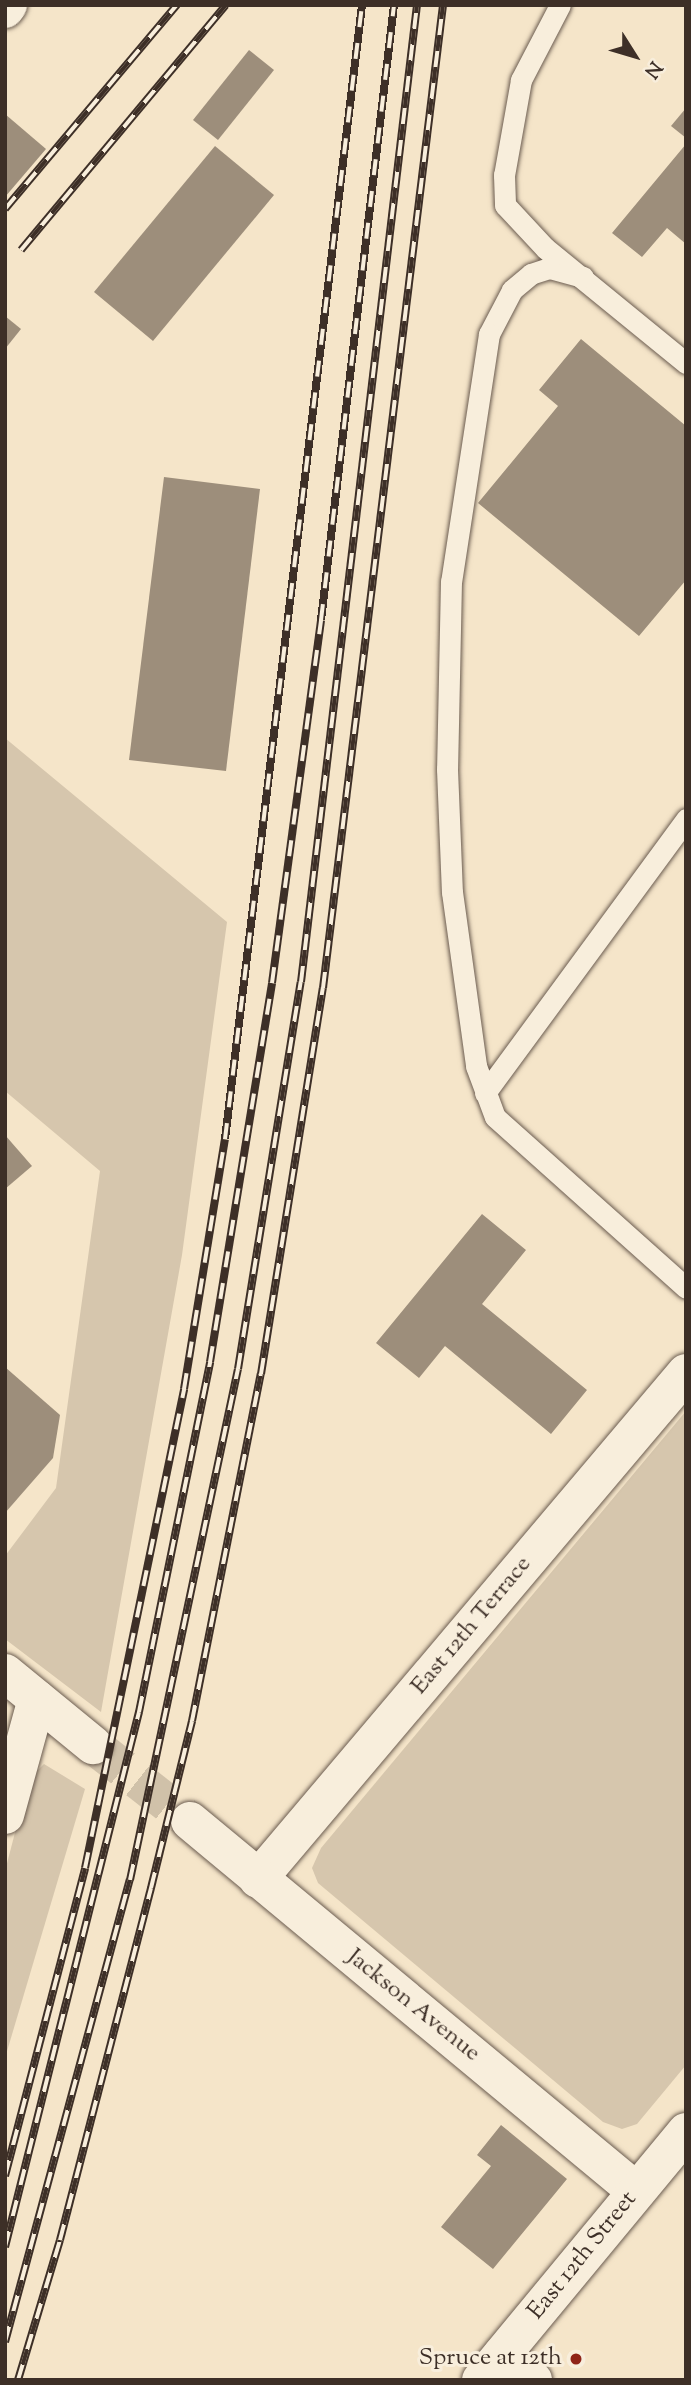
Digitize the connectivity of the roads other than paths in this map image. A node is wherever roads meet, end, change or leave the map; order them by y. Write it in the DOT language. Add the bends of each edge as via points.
graph roads {
  1 [pos="560,5"];
  2 [pos="583,277"];
  3 [pos="686,363"];
  4 [pos="686,819"];
  5 [pos="485,1093"];
  6 [pos="686,1288"];
  7 [pos="686,1373"];
  8 [pos="5,1674"];
  9 [pos="37,1699"];
  10 [pos="93,1745"];
  11 [pos="5,1815"];
  12 [pos="190,1821"];
  13 [pos="258,1879"];
  14 [pos="686,2132"];
  15 [pos="636,2191"];
  16 [pos="491,2367"];
  17 [pos="533,2380"];
  1 -- 2 [label="lane" via="521,80 504,175 505,205 519,224"];
  2 -- 3 [label="lane"];
  2 -- 5 [label="lane" via="549,268 531,274 499,309 489,334 451,581 447,769 452,892 476,1066"];
  4 -- 5 [label="lane"];
  5 -- 6 [label="lane" via="495,1117"];
  7 -- 13 [label="street, East 12th Terrace"];
  8 -- 9 [label="street"];
  9 -- 10 [label="street"];
  9 -- 11 [label="street"];
  12 -- 13 [label="street, Jackson Avenue"];
  13 -- 15 [label="street, Jackson Avenue"];
  14 -- 15 [label="street, East 12th Street"];
  15 -- 16 [label="street, East 12th Street"];
  16 -- 17 [label="street"];
}
